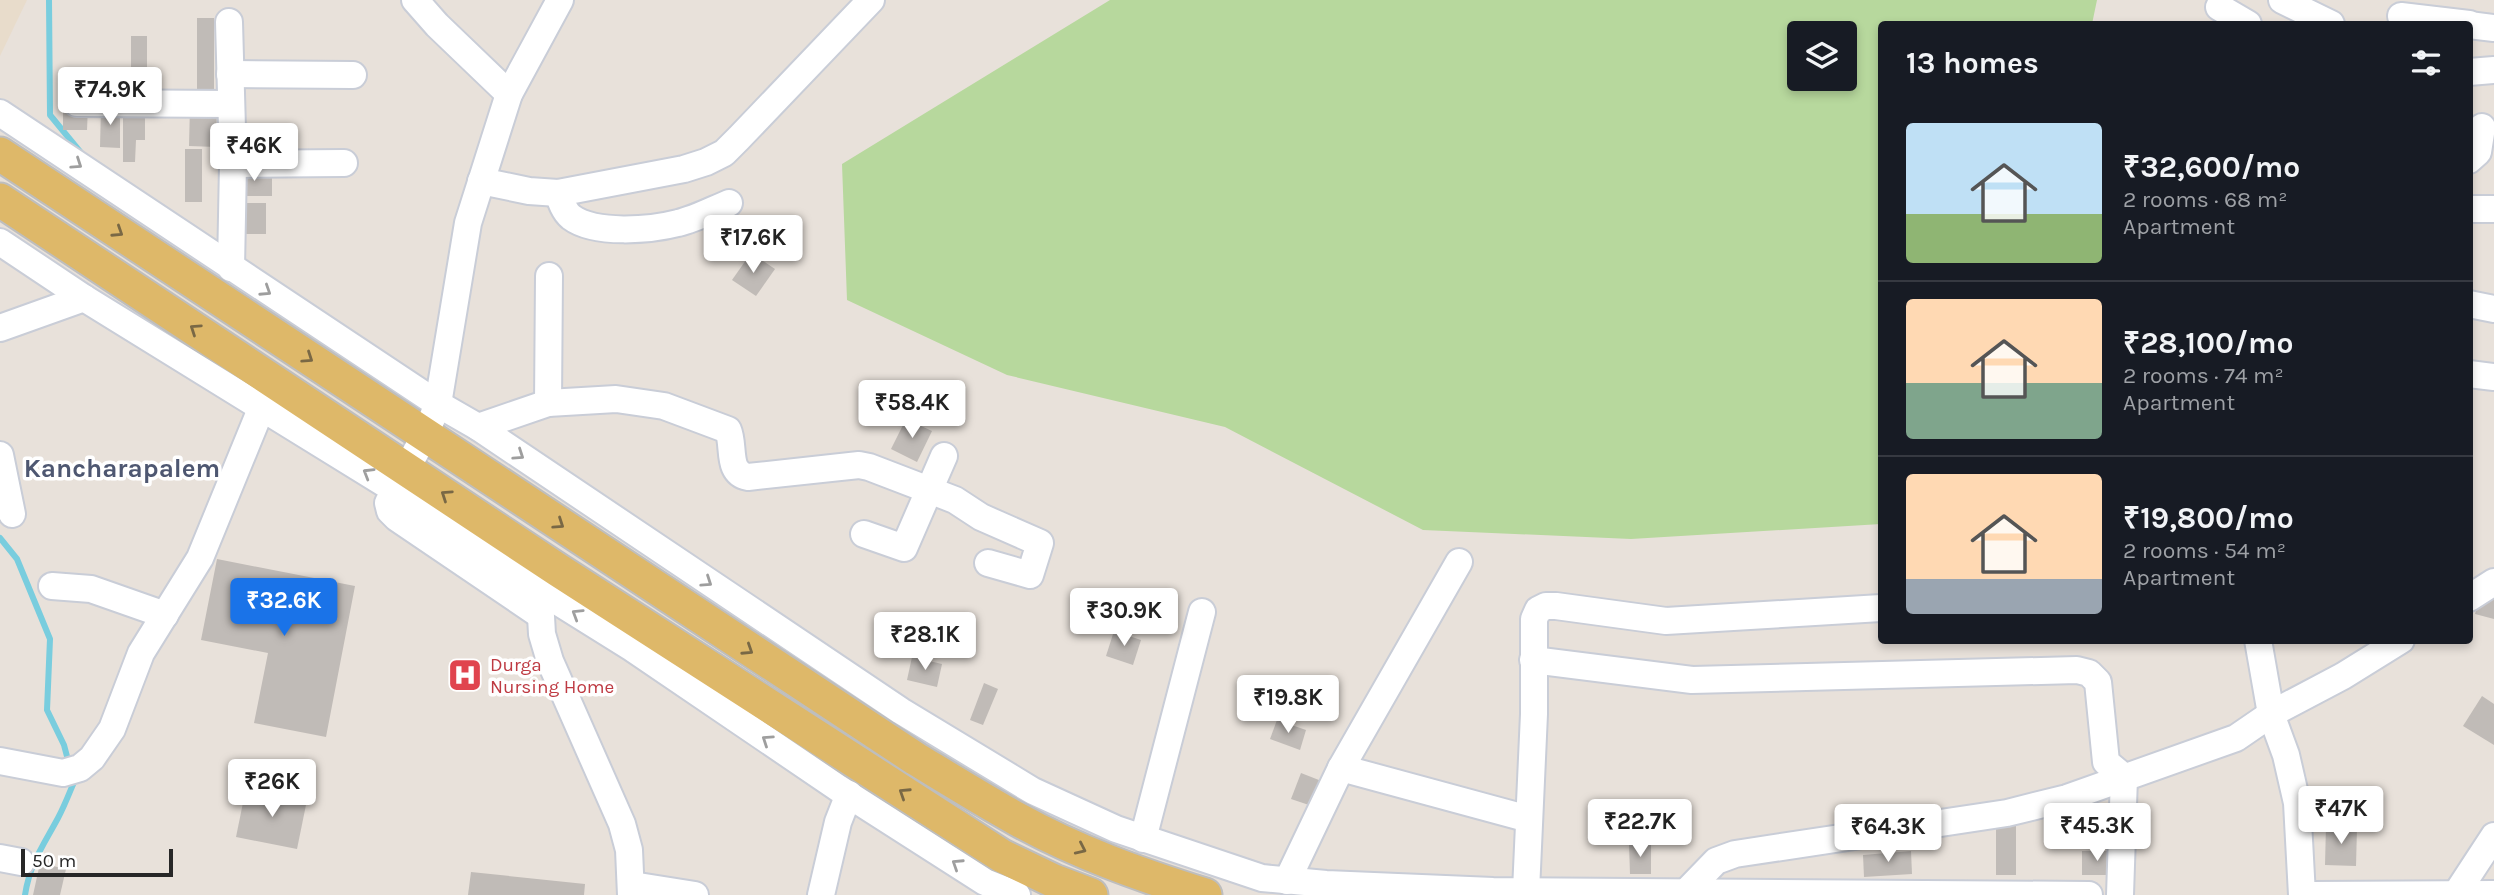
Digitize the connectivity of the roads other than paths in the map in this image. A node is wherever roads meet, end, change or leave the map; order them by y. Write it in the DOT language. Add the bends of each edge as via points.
graph roads {
  1 [pos="415,0"];
  2 [pos="560,0"];
  3 [pos="871,0"];
  4 [pos="2282,0"];
  5 [pos="2219,7"];
  6 [pos="2401,16"];
  7 [pos="2243,21"];
  8 [pos="2325,21"];
  9 [pos="2444,21"];
  10 [pos="229,22"];
  11 [pos="2473,25"];
  12 [pos="2494,28"];
  13 [pos="2494,70"];
  14 [pos="2473,72"];
  15 [pos="230,74"];
  16 [pos="353,75"];
  17 [pos="509,94"];
  18 [pos="77,103"];
  19 [pos="231,104"];
  20 [pos="0,113"];
  21 [pos="2482,128"];
  22 [pos="0,154"];
  23 [pos="2473,156"];
  24 [pos="344,163"];
  25 [pos="233,164"];
  26 [pos="481,181"];
  27 [pos="558,194"];
  28 [pos="0,200"];
  29 [pos="729,203"];
  30 [pos="2473,209"];
  31 [pos="2494,209"];
  32 [pos="0,242"];
  33 [pos="231,268"];
  34 [pos="550,276"];
  35 [pos="84,298"];
  36 [pos="2473,305"];
  37 [pos="2494,309"];
  38 [pos="0,328"];
  39 [pos="2473,374"];
  40 [pos="2494,377"];
  41 [pos="548,403"];
  42 [pos="438,404"];
  43 [pos="261,409"];
  44 [pos="478,427"];
  45 [pos="425,435"];
  46 [pos="0,454"];
  47 [pos="944,456"];
  48 [pos="401,480"];
  49 [pos="929,490"];
  50 [pos="12,514"];
  51 [pos="864,534"];
  52 [pos="1459,562"];
  53 [pos="988,563"];
  54 [pos="2494,582"];
  55 [pos="52,586"];
  56 [pos="2473,595"];
  57 [pos="540,602"];
  58 [pos="1878,608"];
  59 [pos="1202,612"];
  60 [pos="165,615"];
  61 [pos="2259,644"];
  62 [pos="2375,648"];
  63 [pos="1533,660"];
  64 [pos="2271,714"];
  65 [pos="0,761"];
  66 [pos="1341,768"];
  67 [pos="2124,777"];
  68 [pos="849,794"];
  69 [pos="1026,806"];
  70 [pos="1529,819"];
  71 [pos="2494,836"];
  72 [pos="1143,839"];
  73 [pos="991,878"];
  74 [pos="1287,881"];
  75 [pos="632,890"];
  76 [pos="1526,891"];
  77 [pos="1686,892"];
  78 [pos="2456,894"];
  79 [pos="2494,894"];
  80 [pos="695,895"];
  81 [pos="821,895"];
  82 [pos="1017,895"];
  83 [pos="1091,895"];
  84 [pos="1205,895"];
  85 [pos="2089,895"];
  86 [pos="2120,895"];
  87 [pos="2302,895"];
  88 [pos="2311,895"];
  1 -- 17 [label="street"];
  2 -- 17 [label="street"];
  3 -- 27 [label="street" via="724,153 684,169"];
  4 -- 8 [label="street"];
  5 -- 7 [label="street"];
  6 -- 9 [label="street"];
  10 -- 15 [label="street"];
  11 -- 12 [label="street"];
  13 -- 14 [label="street"];
  15 -- 16 [label="street"];
  15 -- 19 [label="street"];
  17 -- 26 [label="street"];
  18 -- 19 [label="street"];
  19 -- 25 [label="street"];
  20 -- 33 [label="street, one-way"];
  21 -- 23 [label="street"];
  22 -- 45 [label="main road, one-way"];
  24 -- 25 [label="street"];
  25 -- 33 [label="street"];
  26 -- 27 [label="street"];
  26 -- 42 [label="street" via="468,223"];
  27 -- 29 [label="street" via="572,217 587,224 644,230 680,223"];
  48 -- 28 [label="main road, one-way"];
  30 -- 31 [label="street"];
  32 -- 35 [label="street"];
  33 -- 42 [label="street, one-way"];
  34 -- 41 [label="street"];
  35 -- 38 [label="street"];
  35 -- 43 [label="street"];
  36 -- 37 [label="street"];
  39 -- 40 [label="street"];
  41 -- 44 [label="street"];
  41 -- 49 [label="street" via="616,399 652,403 720,426 731,437 733,465 741,476 859,465"];
  42 -- 44 [label="street"];
  42 -- 45 [label="street"];
  48 -- 43 [label="street, one-way"];
  43 -- 60 [label="street" via="200,558"];
  44 -- 69 [label="street, one-way" via="901,711"];
  45 -- 48 [label="street"];
  45 -- 69 [label="main road, one-way" via="916,759"];
  46 -- 50 [label="street"];
  47 -- 49 [label="street"];
  48 -- 57 [label="street"];
  73 -- 48 [label="main road, one-way" via="590,591"];
  49 -- 51 [label="street" via="904,548"];
  49 -- 53 [label="street" via="1040,543 1030,575"];
  52 -- 66 [label="street"];
  54 -- 56 [label="street"];
  55 -- 60 [label="street" via="91,589"];
  68 -- 57 [label="street, one-way" via="632,648"];
  57 -- 75 [label="street" via="542,635 551,661 622,824"];
  58 -- 63 [label="street" via="1667,621 1546,606 1534,619"];
  59 -- 72 [label="street"];
  60 -- 65 [label="street" via="137,661 112,729 92,758 72,771"];
  61 -- 64 [label="street"];
  62 -- 64 [label="street" via="2343,676"];
  63 -- 67 [label="street" via="1692,680 2077,670 2098,681 2106,762"];
  63 -- 70 [label="street"];
  64 -- 67 [label="street" via="2236,738"];
  64 -- 87 [label="street" via="2297,803"];
  66 -- 70 [label="street"];
  66 -- 74 [label="street"];
  67 -- 77 [label="street" via="2007,813 1735,854 1716,861"];
  67 -- 86 [label="street"];
  73 -- 68 [label="street, one-way"];
  68 -- 81 [label="street"];
  69 -- 72 [label="street"];
  69 -- 84 [label="main road, one-way" via="1094,855"];
  70 -- 76 [label="street"];
  71 -- 78 [label="street"];
  72 -- 74 [label="street" via="1262,878"];
  73 -- 82 [label="street"];
  73 -- 83 [label="main road" via="1054,881"];
  74 -- 76 [label="street"];
  75 -- 80 [label="street"];
  76 -- 77 [label="street"];
  77 -- 85 [label="street"];
  78 -- 79 [label="street"];
  78 -- 88 [label="street"];
}
